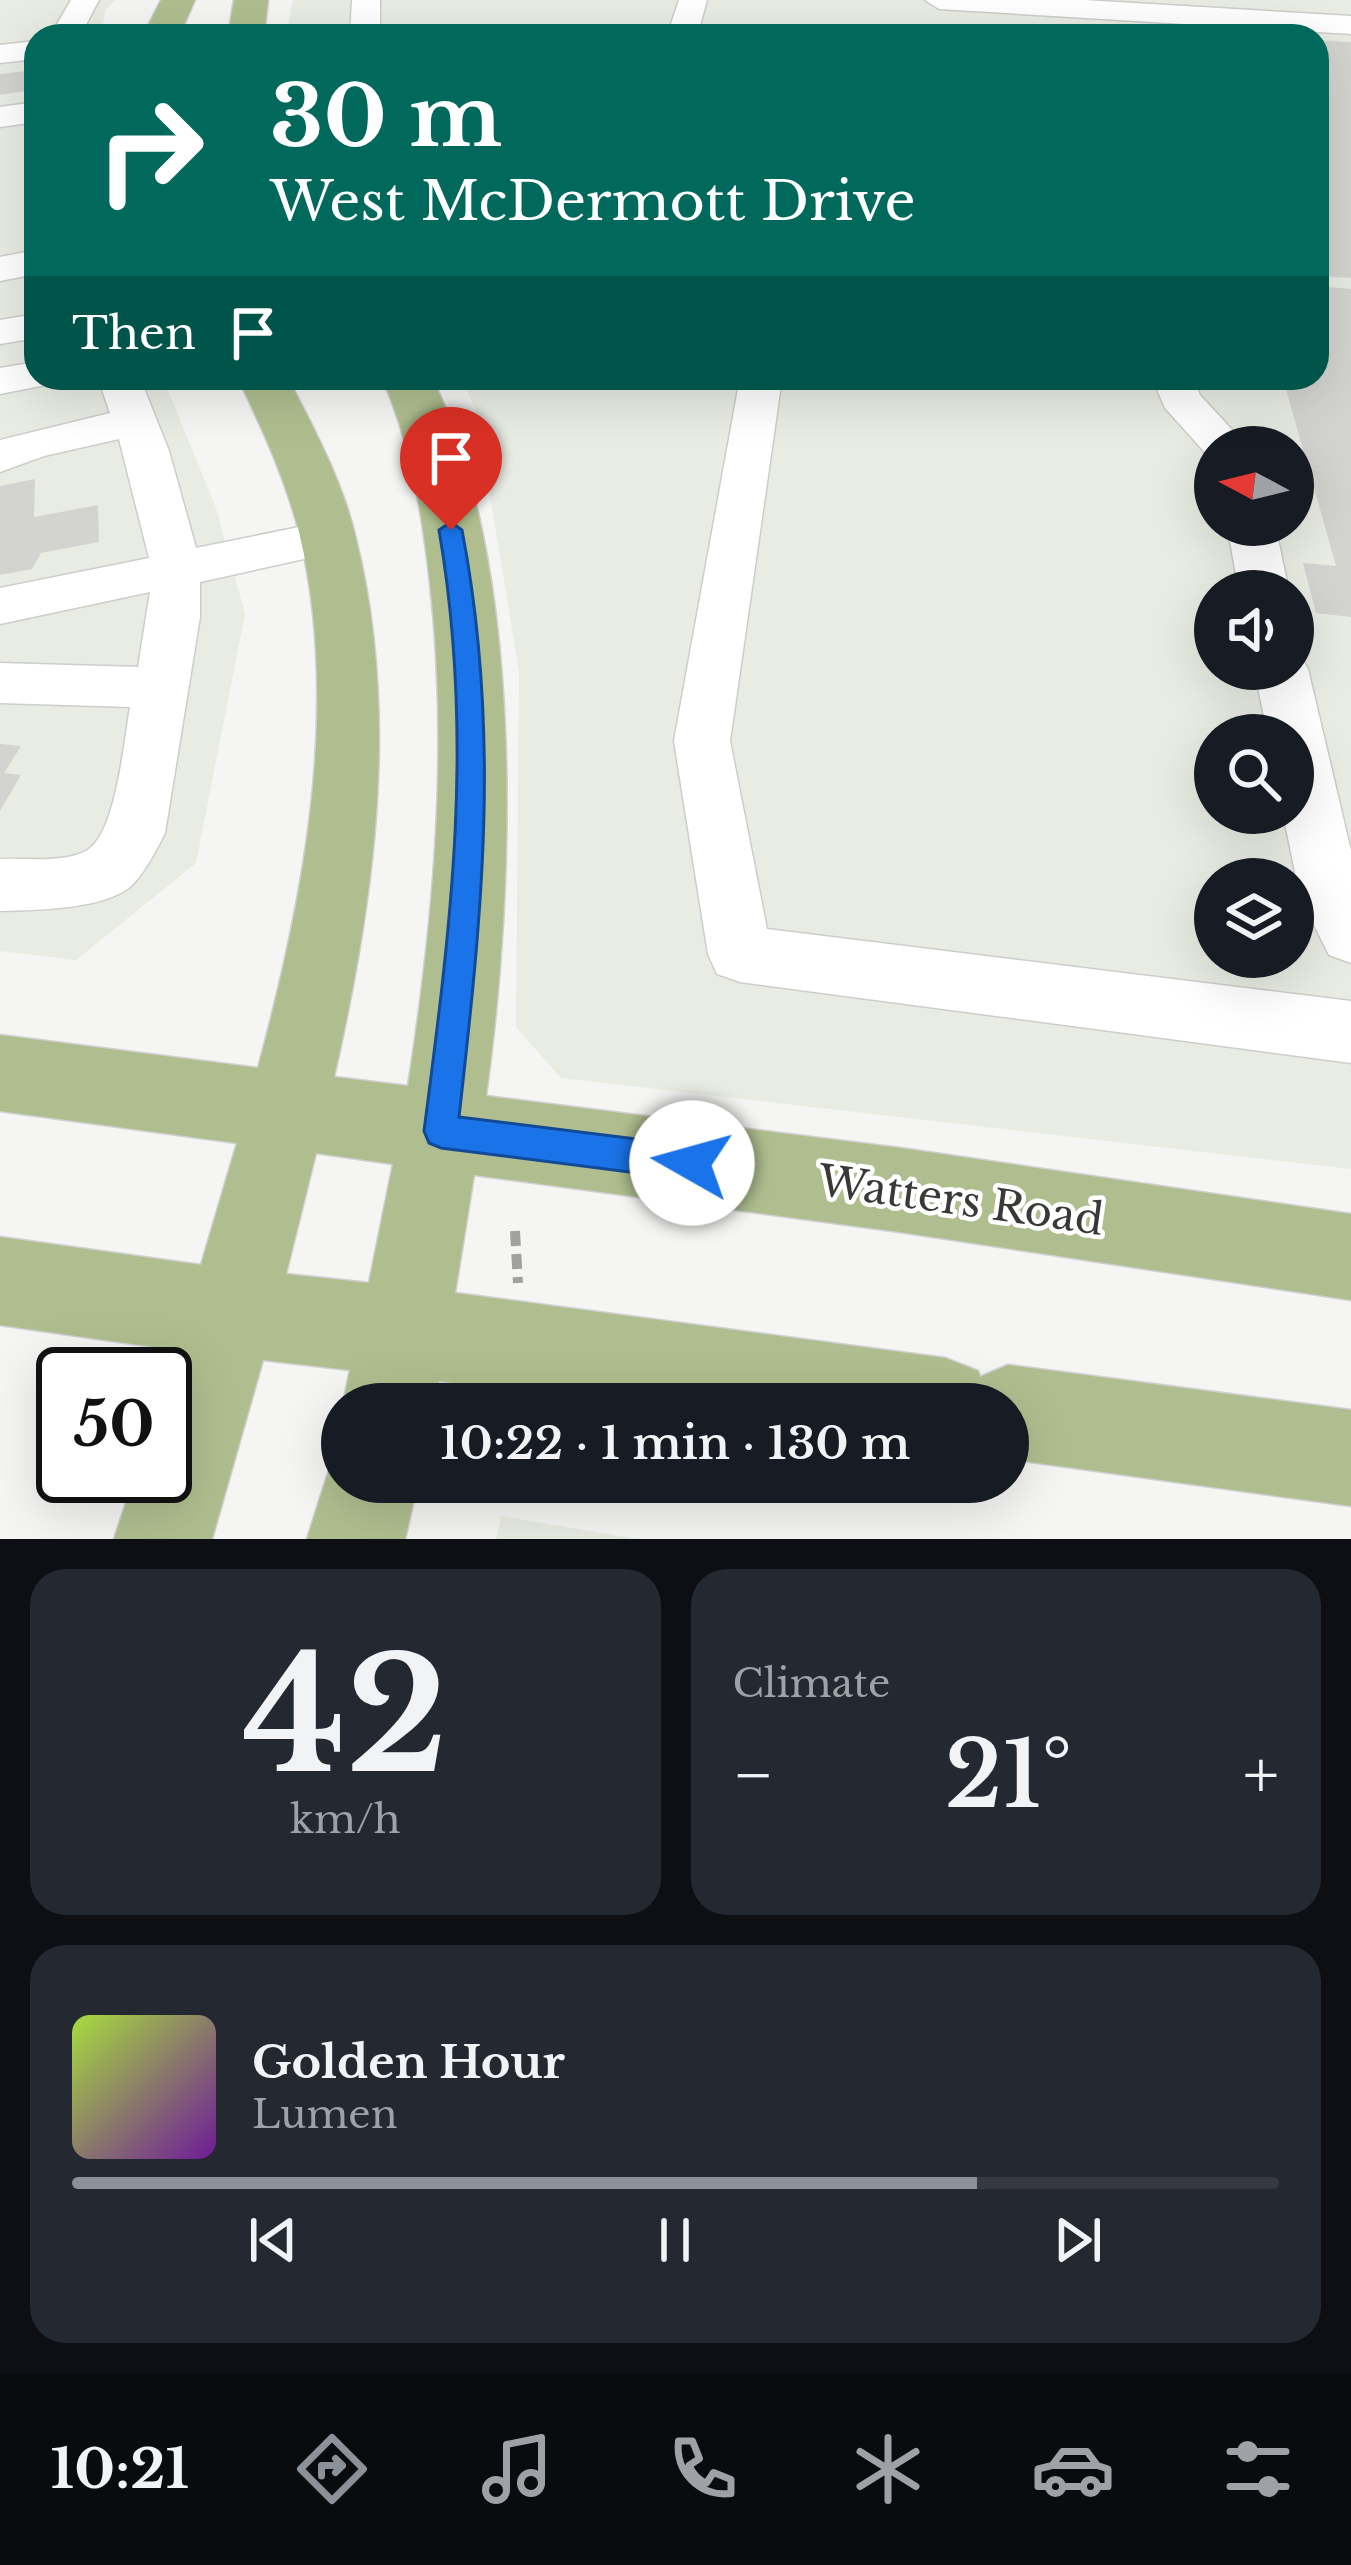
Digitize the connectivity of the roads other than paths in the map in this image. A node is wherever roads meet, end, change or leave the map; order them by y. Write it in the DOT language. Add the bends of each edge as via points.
graph roads {
  1 [pos="939,0"];
  2 [pos="1332,0"];
  3 [pos="1105,16"];
  4 [pos="1351,24"];
  5 [pos="268,390"];
  6 [pos="411,390"];
  7 [pos="759,390"];
  8 [pos="1177,390"];
  9 [pos="1222,390"];
  10 [pos="127,400"];
  11 [pos="1206,426"];
  12 [pos="1224,426"];
  13 [pos="0,457"];
  14 [pos="328,538"];
  15 [pos="176,567"];
  16 [pos="0,606"];
  17 [pos="0,683"];
  18 [pos="161,688"];
  19 [pos="1287,690"];
  20 [pos="0,885"];
  21 [pos="1351,935"];
  22 [pos="1351,1032"];
  23 [pos="0,1073"];
  24 [pos="287,1112"];
  25 [pos="441,1131"];
  26 [pos="1351,1257"];
  27 [pos="0,1281"];
  28 [pos="232,1313"];
  29 [pos="396,1368"];
  30 [pos="625,1383"];
  31 [pos="1029,1415"];
  32 [pos="1351,1458"];
  33 [pos="365,1503"];
  34 [pos="163,1539"];
  35 [pos="356,1539"];
  1 -- 3 [label="lane"];
  2 -- 4 [label="lane"];
  3 -- 4 [label="lane"];
  5 -- 14 [label="main road" via="300,450"];
  6 -- 25 [label="main road" via="443,488 473,704 465,931"];
  7 -- 22 [label="lane" via="702,741 740,954"];
  8 -- 11 [label="lane"];
  9 -- 12 [label="lane"];
  10 -- 13 [label="lane"];
  10 -- 15 [label="lane"];
  14 -- 15 [label="lane"];
  14 -- 24 [label="main road" via="345,654 344,787"];
  15 -- 16 [label="lane"];
  15 -- 18 [label="lane"];
  17 -- 18 [label="lane"];
  18 -- 20 [label="lane" via="135,833 111,868 71,882"];
  19 -- 21 [label="lane" via="1331,896"];
  23 -- 24 [label="main road, Watters Road"];
  24 -- 25 [label="main road, Watters Road"];
  24 -- 28 [label="main road"];
  25 -- 26 [label="main road, Watters Road"];
  25 -- 29 [label="main road"];
  27 -- 28 [label="main road"];
  28 -- 29 [label="main road"];
  28 -- 34 [label="main road"];
  29 -- 30 [label="main road"];
  31 -- 32 [label="main road"];
  33 -- 35 [label="main road"];
}
